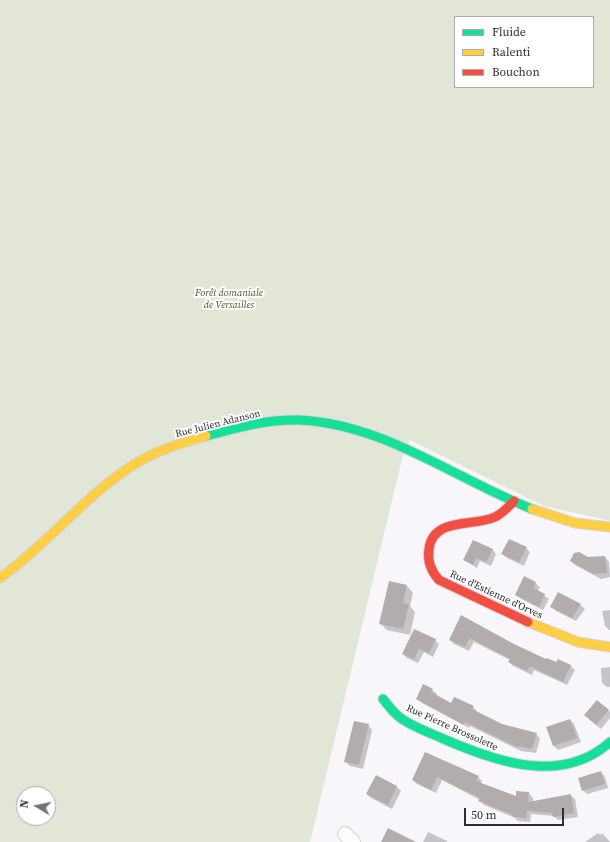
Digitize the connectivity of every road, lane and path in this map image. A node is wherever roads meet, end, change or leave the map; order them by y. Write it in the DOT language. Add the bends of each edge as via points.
graph roads {
  1 [pos="514,501"];
  2 [pos="610,526"];
  3 [pos="0,578"];
  4 [pos="610,647"];
  5 [pos="383,699"];
  6 [pos="610,742"];
  1 -- 2 [label="main road, Rue Julien Adanson" via="563,520"];
  1 -- 3 [label="main road, Rue Julien Adanson" via="393,444 355,429 308,421 260,424 190,441 156,452 144,459 115,479 31,555"];
  1 -- 4 [label="main road, Rue d'Estienne d'Orves" via="508,510 495,517 441,529 433,535 428,552 431,572 439,580 543,629 578,642"];
  5 -- 6 [label="main road, Rue Pierre Brossolette" via="398,716 415,725 485,757 509,764 538,768 556,767 582,760"];
}
